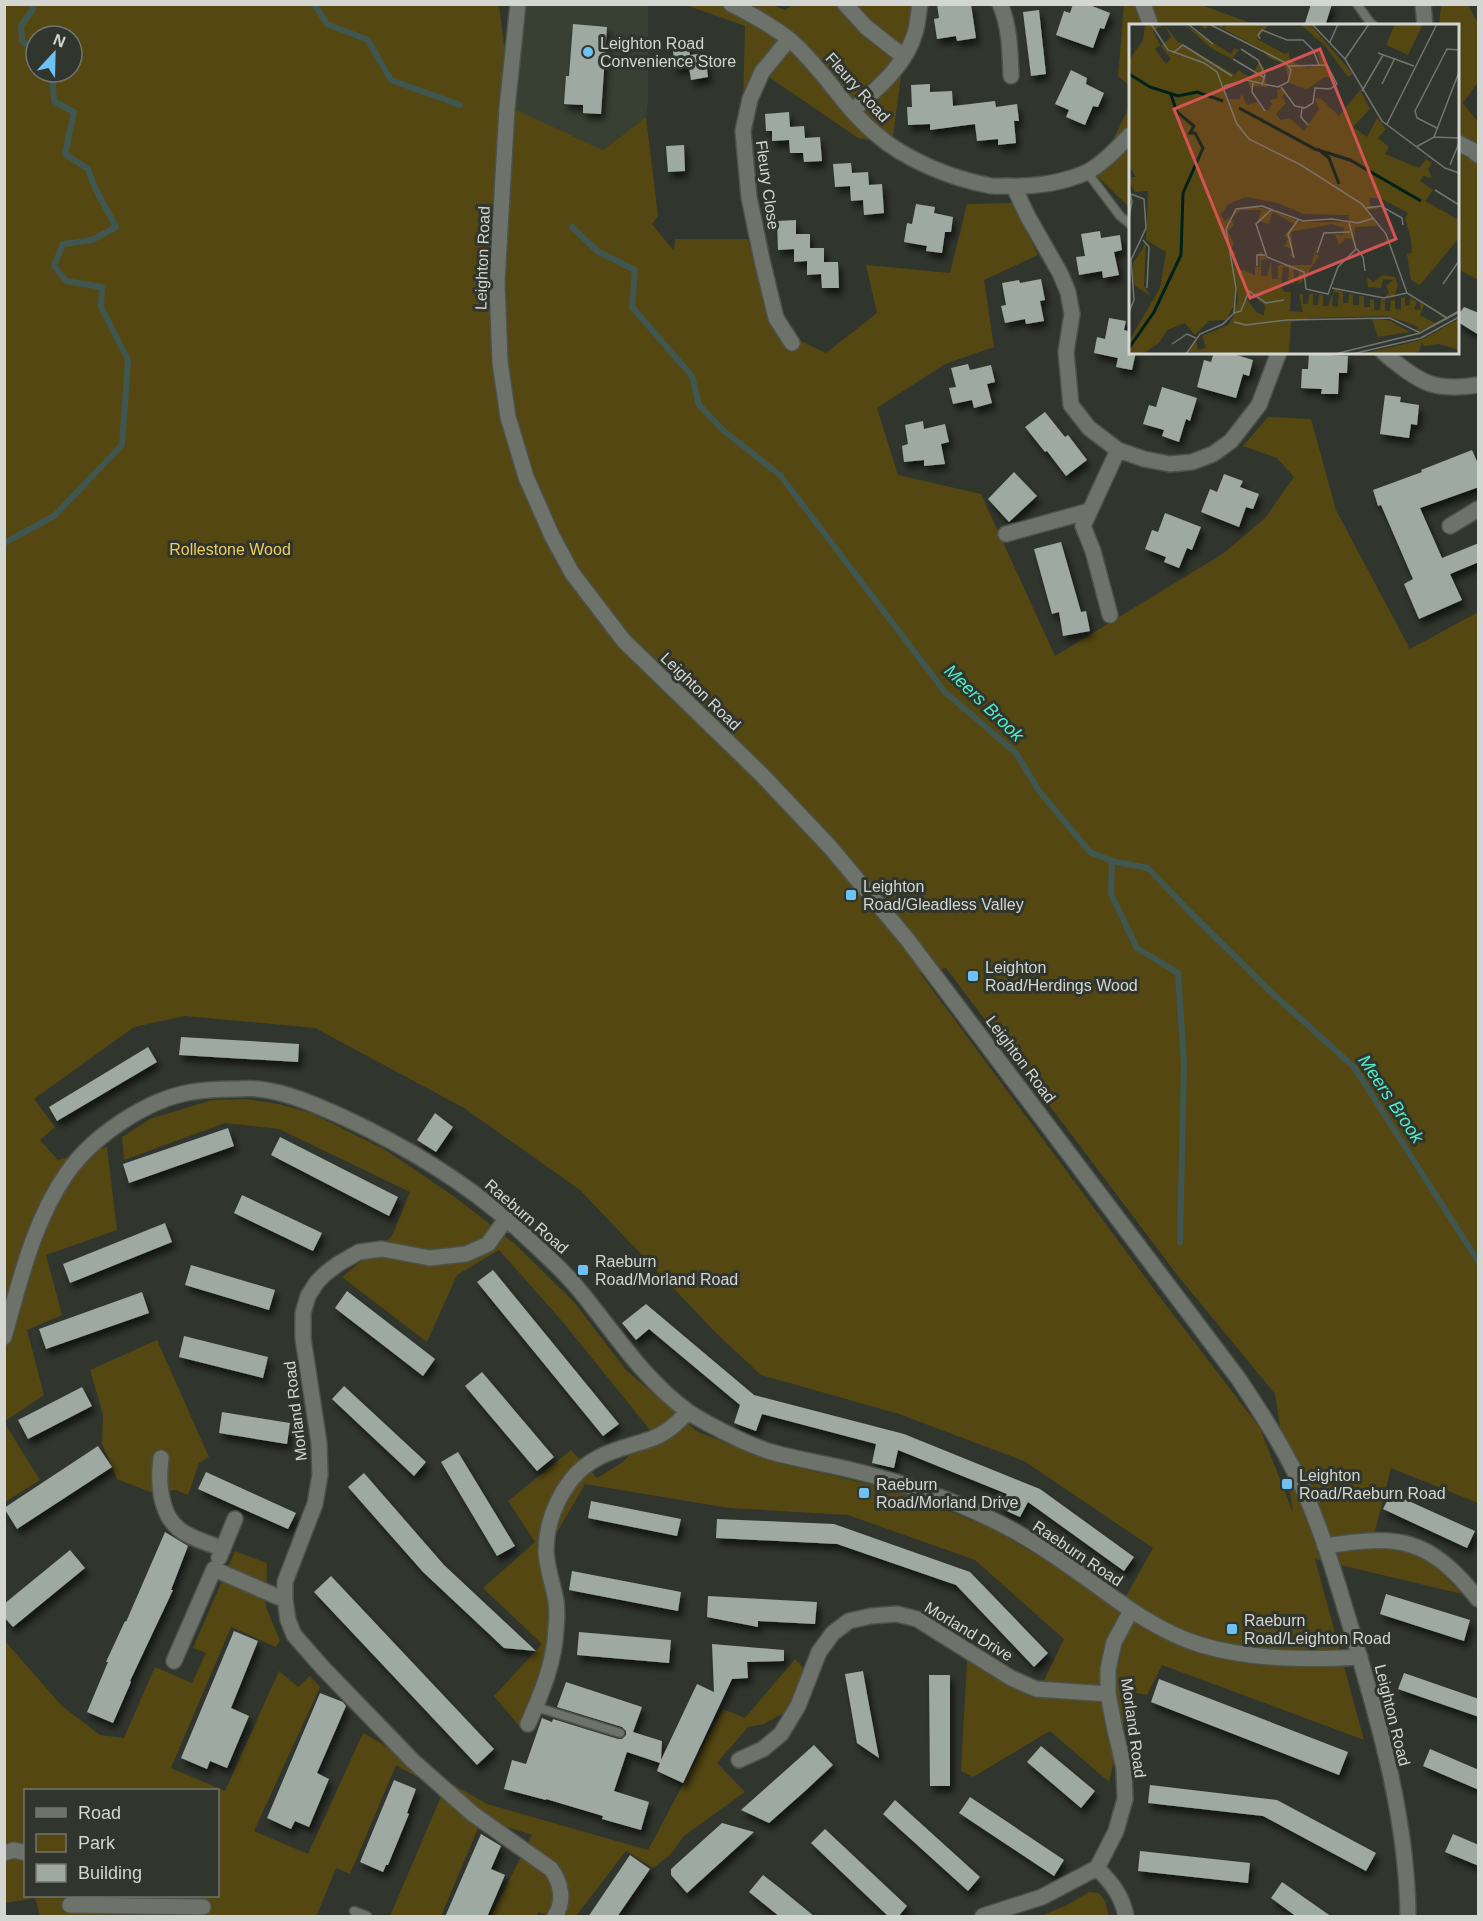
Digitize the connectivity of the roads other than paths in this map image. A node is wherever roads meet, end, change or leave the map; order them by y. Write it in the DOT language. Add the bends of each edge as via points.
graph roads {
  1 [pos="518,4"];
  2 [pos="731,4"];
  3 [pos="845,4"];
  4 [pos="920,4"];
  5 [pos="1000,4"];
  6 [pos="1143,4"];
  7 [pos="1357,4"];
  8 [pos="1423,4"];
  9 [pos="1150,24"];
  10 [pos="1372,24"];
  11 [pos="1425,24"];
  12 [pos="789,39"];
  13 [pos="904,57"];
  14 [pos="1011,76"];
  15 [pos="853,110"];
  16 [pos="1129,137"];
  17 [pos="1459,144"];
  18 [pos="1479,155"];
  19 [pos="1087,172"];
  20 [pos="1014,187"];
  21 [pos="1129,223"];
  22 [pos="792,343"];
  23 [pos="1278,354"];
  24 [pos="1385,354"];
  25 [pos="1478,390"];
  26 [pos="1118,450"];
  27 [pos="1479,509"];
  28 [pos="1089,511"];
  29 [pos="1450,526"];
  30 [pos="1006,534"];
  31 [pos="1110,615"];
  32 [pos="506,1219"];
  33 [pos="4,1337"];
  34 [pos="687,1412"];
  35 [pos="161,1458"];
  36 [pos="235,1519"];
  37 [pos="1326,1546"];
  38 [pos="223,1549"];
  39 [pos="214,1569"];
  40 [pos="1479,1599"];
  41 [pos="285,1600"];
  42 [pos="1131,1611"];
  43 [pos="1360,1657"];
  44 [pos="174,1661"];
  45 [pos="1108,1694"];
  46 [pos="536,1707"];
  47 [pos="528,1724"];
  48 [pos="620,1733"];
  49 [pos="739,1760"];
  50 [pos="24,1852"];
  51 [pos="4,1853"];
  52 [pos="1097,1868"];
  53 [pos="70,1906"];
  54 [pos="203,1906"];
  55 [pos="354,1911"];
  56 [pos="367,1917"];
  57 [pos="555,1917"];
  58 [pos="983,1917"];
  59 [pos="1126,1917"];
  60 [pos="1408,1917"];
  1 -- 37 [label="street, Leighton Road" via="507,108 497,282 500,362 508,417 526,477 552,536 572,573 624,641 761,774 830,847 907,939 1238,1378 1277,1439"];
  2 -- 12 [label="street, Fleury Road"];
  3 -- 13 [label="street" via="866,27"];
  4 -- 13 [label="street" via="915,33"];
  5 -- 14 [label="street" via="1010,41"];
  6 -- 9 [label="street"];
  7 -- 10 [label="lane"];
  8 -- 11 [label="street"];
  12 -- 15 [label="street, Fleury Road"];
  12 -- 22 [label="street, Fleury Close" via="762,72 750,99 743,131 749,197 776,318"];
  13 -- 15 [label="street" via="881,86"];
  15 -- 20 [label="street, Fleury Road" via="876,135 926,165 987,186"];
  16 -- 19 [label="street, Fleury Road"];
  17 -- 18 [label="street"];
  19 -- 20 [label="street, Fleury Road" via="1056,183"];
  19 -- 21 [label="lane"];
  20 -- 26 [label="street" via="1068,292 1072,314 1066,352 1071,405 1089,428"];
  23 -- 26 [label="street" via="1259,405 1231,441 1213,454 1192,462 1170,464"];
  24 -- 25 [label="street" via="1430,384"];
  26 -- 28 [label="street"];
  27 -- 29 [label="street"];
  28 -- 30 [label="street"];
  28 -- 31 [label="street" via="1083,526"];
  32 -- 33 [label="street, Raeburn Road" via="428,1162 320,1107 256,1088 188,1093 155,1103 121,1123 90,1146 69,1170 34,1235"];
  32 -- 34 [label="street, Raeburn Road" via="572,1281 646,1374"];
  32 -- 41 [label="street, Morland Road" via="488,1244 466,1254 430,1258 382,1249 359,1252 326,1273 308,1296 303,1338 320,1475 315,1504 285,1582"];
  34 -- 42 [label="street, Raeburn Road" via="732,1437 768,1451 858,1471 920,1490 991,1519 1064,1562"];
  34 -- 46 [label="street" via="653,1438 592,1461 573,1477 557,1500 546,1552 557,1604 556,1632"];
  35 -- 38 [label="street" via="161,1492 172,1520 179,1529"];
  36 -- 38 [label="street"];
  37 -- 40 [label="street" via="1360,1540 1412,1545 1445,1563"];
  37 -- 43 [label="street, Leighton Road"];
  38 -- 39 [label="street"];
  39 -- 41 [label="street"];
  39 -- 44 [label="street"];
  41 -- 57 [label="street, Morland Road" via="294,1635 414,1762 473,1814 551,1869 559,1880 561,1894"];
  42 -- 43 [label="street, Raeburn Road" via="1201,1645 1240,1653 1287,1658"];
  42 -- 45 [label="street, Morland Road" via="1114,1642"];
  43 -- 60 [label="street, Leighton Road" via="1385,1750 1403,1843"];
  45 -- 49 [label="street, Morland Drive" via="1036,1689 1011,1678 917,1619 897,1614 871,1616 849,1622 833,1633 819,1652 798,1706 781,1734 763,1749"];
  45 -- 52 [label="street, Morland Road" via="1124,1768 1125,1799 1116,1831"];
  46 -- 47 [label="street"];
  46 -- 48 [label="lane"];
  50 -- 51 [label="street"];
  52 -- 58 [label="street" via="1042,1897"];
  52 -- 59 [label="street" via="1113,1884"];
  53 -- 54 [label="street"];
  55 -- 56 [label="lane"];
}
